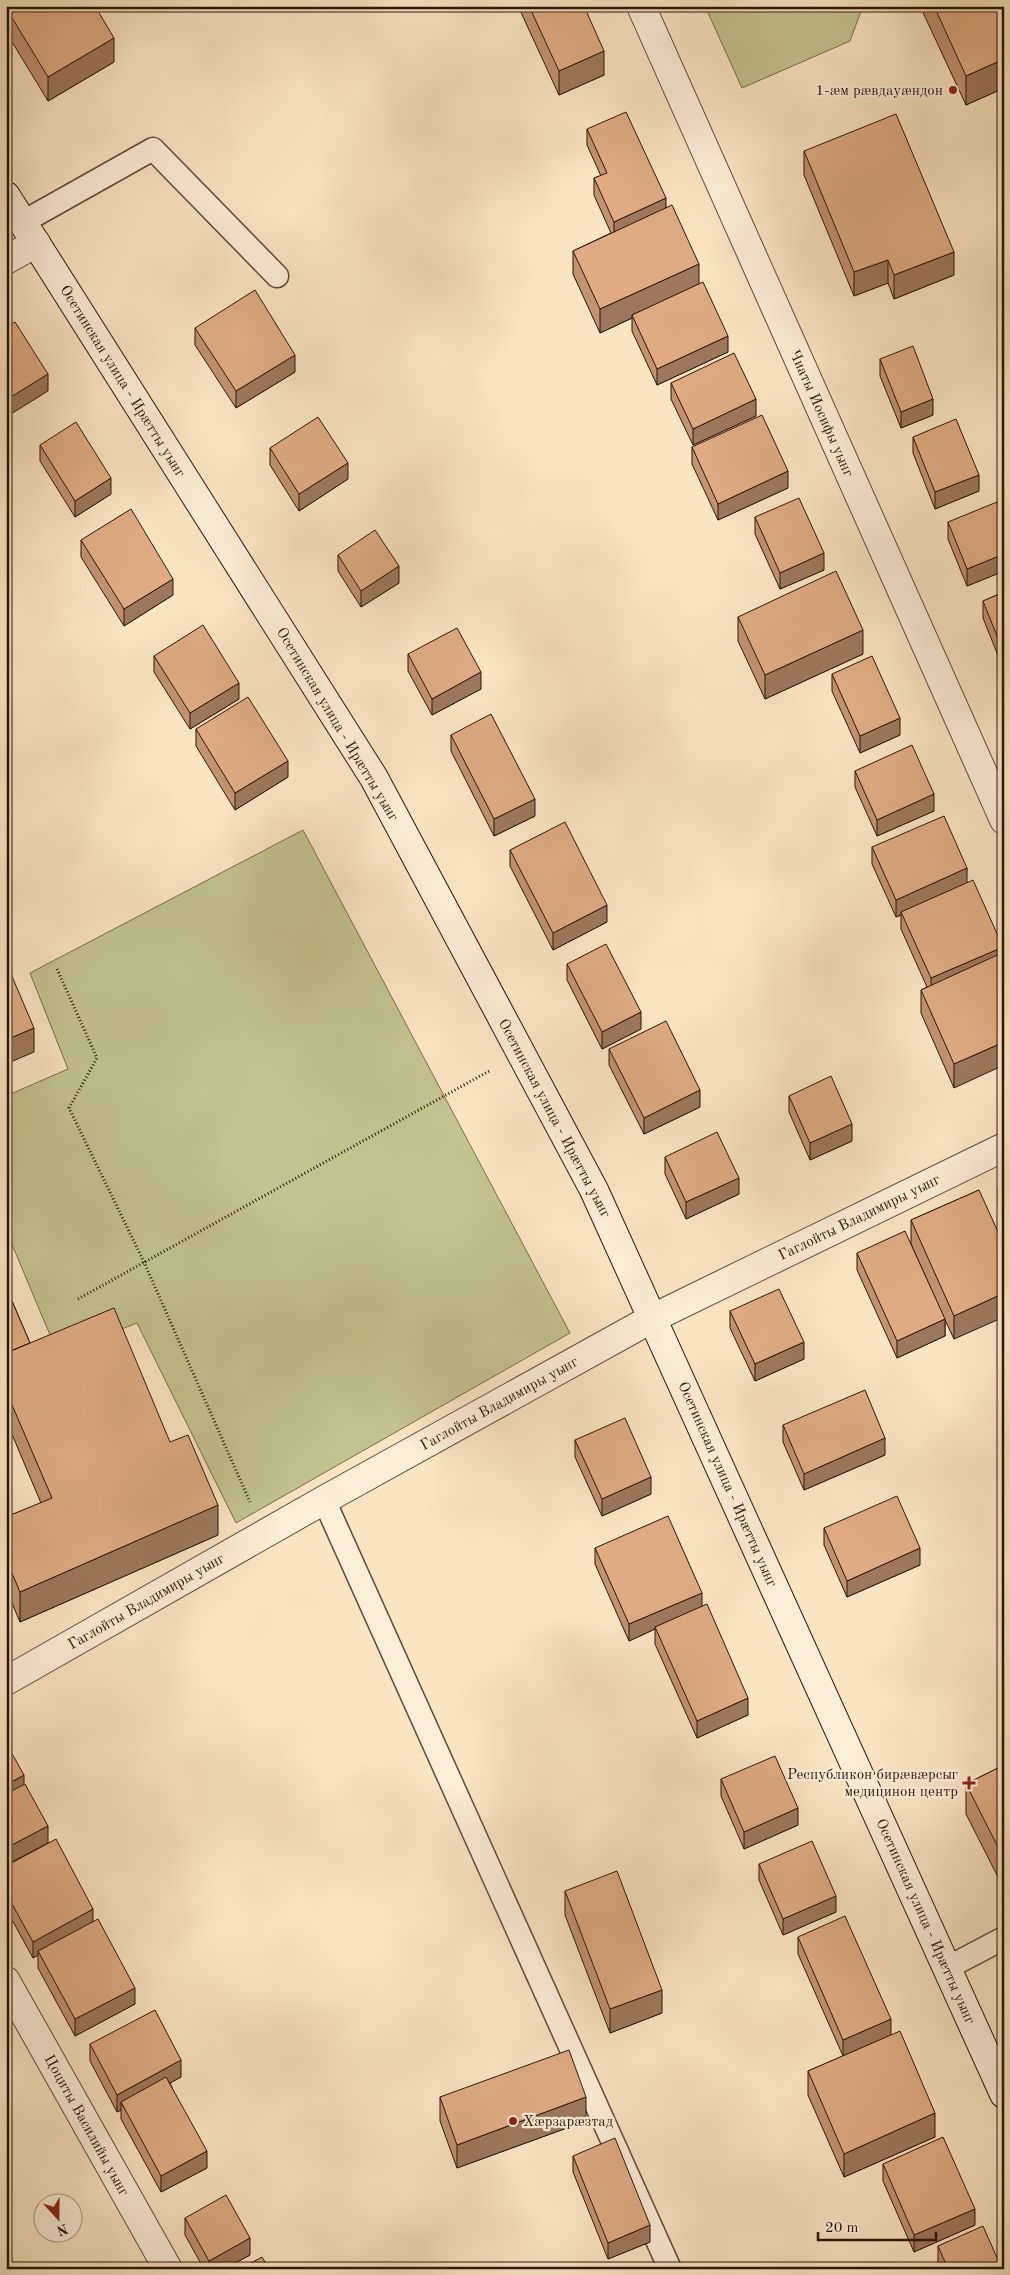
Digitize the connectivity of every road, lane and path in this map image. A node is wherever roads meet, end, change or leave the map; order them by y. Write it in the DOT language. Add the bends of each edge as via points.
graph roads {
  1 [pos="641,6"];
  2 [pos="6,196"];
  3 [pos="30,233"];
  4 [pos="6,260"];
  5 [pos="276,276"];
  6 [pos="1004,820"];
  7 [pos="57,969"];
  8 [pos="522,1054"];
  9 [pos="1004,1147"];
  10 [pos="144,1262"];
  11 [pos="78,1298"];
  12 [pos="653,1318"];
  13 [pos="324,1500"];
  14 [pos="266,1534"];
  15 [pos="6,1681"];
  16 [pos="1004,1938"];
  17 [pos="947,1968"];
  18 [pos="6,1981"];
  19 [pos="1004,2094"];
  20 [pos="168,2269"];
  21 [pos="670,2269"];
  1 -- 6 [label="street, Чиаты Иосифы уынг"];
  2 -- 3 [label="street, Осетинская улица - Ирæтты уынг"];
  3 -- 4 [label="street"];
  3 -- 5 [label="lane" via="153,149"];
  3 -- 8 [label="street, Осетинская улица - Ирæтты уынг" via="374,778"];
  7 -- 10 [label="path" via="97,1058 69,1108"];
  8 -- 10 [label="path"];
  8 -- 12 [label="street, Осетинская улица - Ирæтты уынг" via="594,1190"];
  9 -- 12 [label="street, Гаглойты Владимиры уынг"];
  10 -- 11 [label="path"];
  10 -- 14 [label="path"];
  12 -- 13 [label="street, Гаглойты Владимиры уынг"];
  12 -- 17 [label="street, Осетинская улица - Ирæтты уынг"];
  13 -- 14 [label="street, Гаглойты Владимиры уынг"];
  13 -- 21 [label="lane"];
  14 -- 15 [label="street, Гаглойты Владимиры уынг"];
  16 -- 17 [label="lane"];
  17 -- 19 [label="street, Осетинская улица - Ирæтты уынг"];
  18 -- 20 [label="street, Цоциты Василийы уынг"];
}
